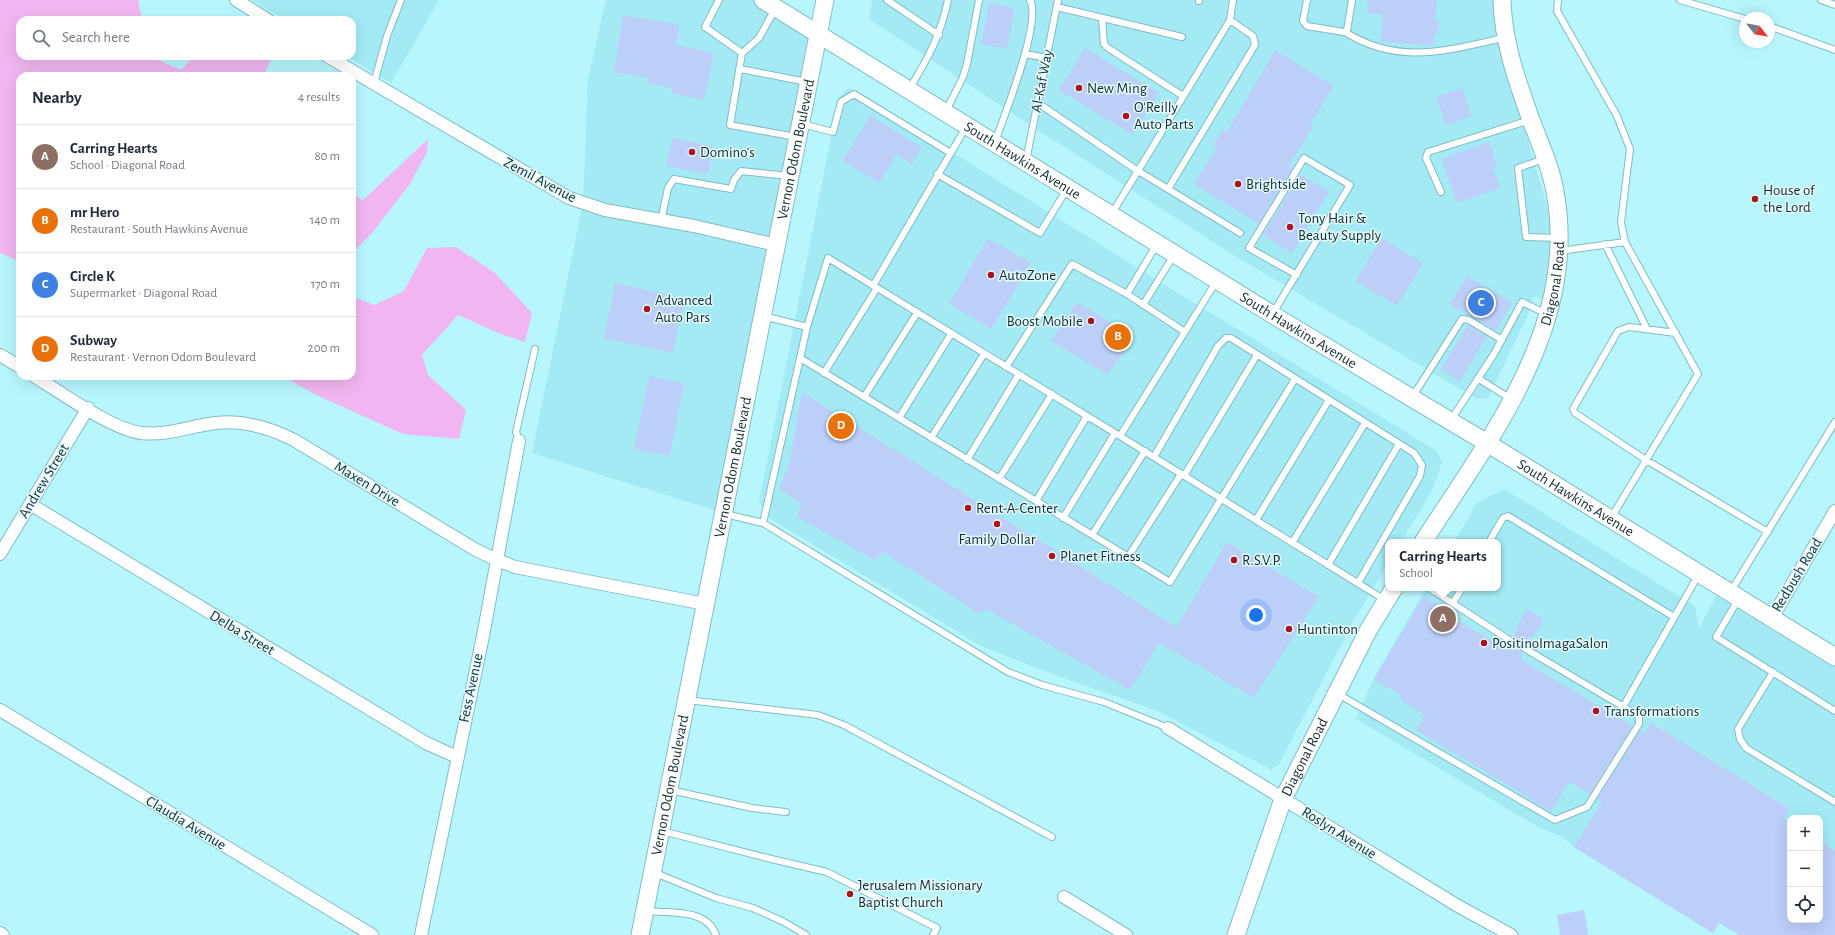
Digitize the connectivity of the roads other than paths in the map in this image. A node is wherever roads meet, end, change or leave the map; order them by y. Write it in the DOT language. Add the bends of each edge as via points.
graph roads {
  1 [pos="236,0"];
  2 [pos="401,0"];
  3 [pos="719,0"];
  4 [pos="825,0"];
  5 [pos="887,0"];
  6 [pos="948,0"];
  7 [pos="979,0"];
  8 [pos="1030,0"];
  9 [pos="1058,0"];
  10 [pos="1233,0"];
  11 [pos="1307,0"];
  12 [pos="1352,0"];
  13 [pos="1502,0"];
  14 [pos="1558,0"];
  15 [pos="1680,0"];
  16 [pos="1821,0"];
  17 [pos="770,4"];
  18 [pos="1835,5"];
  19 [pos="1057,7"];
  20 [pos="262,16"];
  21 [pos="1739,17"];
  22 [pos="1102,18"];
  23 [pos="1230,20"];
  24 [pos="1775,28"];
  25 [pos="1346,32"];
  26 [pos="818,33"];
  27 [pos="939,35"];
  28 [pos="1182,37"];
  29 [pos="1506,37"];
  30 [pos="1835,50"];
  31 [pos="742,53"];
  32 [pos="1025,54"];
  33 [pos="1047,58"];
  34 [pos="334,60"];
  35 [pos="740,69"];
  36 [pos="354,72"];
  37 [pos="356,73"];
  38 [pos="808,82"];
  39 [pos="374,84"];
  40 [pos="909,90"];
  41 [pos="1183,96"];
  42 [pos="1038,103"];
  43 [pos="946,112"];
  44 [pos="1531,120"];
  45 [pos="966,125"];
  46 [pos="799,130"];
  47 [pos="995,143"];
  48 [pos="949,152"];
  49 [pos="1546,158"];
  50 [pos="1026,162"];
  51 [pos="1138,171"];
  52 [pos="937,174"];
  53 [pos="790,176"];
  54 [pos="1068,188"];
  55 [pos="1168,188"];
  56 [pos="1441,192"];
  57 [pos="1111,215"];
  58 [pos="661,221"];
  59 [pos="1240,233"];
  60 [pos="1625,242"];
  61 [pos="1158,243"];
  62 [pos="1606,244"];
  63 [pos="776,245"];
  64 [pos="1559,245"];
  65 [pos="1174,254"];
  66 [pos="1296,275"];
  67 [pos="1217,280"];
  68 [pos="875,287"];
  69 [pos="1127,294"];
  70 [pos="1143,305"];
  71 [pos="917,312"];
  72 [pos="1548,314"];
  73 [pos="1273,315"];
  74 [pos="761,316"];
  75 [pos="807,327"];
  76 [pos="1647,329"];
  77 [pos="1185,332"];
  78 [pos="1676,333"];
  79 [pos="952,334"];
  80 [pos="1502,340"];
  81 [pos="536,349"];
  82 [pos="984,354"];
  83 [pos="0,355"];
  84 [pos="1257,355"];
  85 [pos="800,358"];
  86 [pos="16,365"];
  87 [pos="1006,367"];
  88 [pos="824,373"];
  89 [pos="1019,374"];
  90 [pos="1296,379"];
  91 [pos="1479,379"];
  92 [pos="41,380"];
  93 [pos="1052,394"];
  94 [pos="864,397"];
  95 [pos="1412,398"];
  96 [pos="1329,400"];
  97 [pos="1512,400"];
  98 [pos="88,408"];
  99 [pos="1087,416"];
  100 [pos="899,418"];
  101 [pos="1450,421"];
  102 [pos="1835,422"];
  103 [pos="1365,423"];
  104 [pos="1118,434"];
  105 [pos="931,438"];
  106 [pos="519,441"];
  107 [pos="1487,443"];
  108 [pos="1399,444"];
  109 [pos="1145,451"];
  110 [pos="1154,457"];
  111 [pos="967,460"];
  112 [pos="1646,460"];
  113 [pos="1183,475"];
  114 [pos="999,479"];
  115 [pos="1221,498"];
  116 [pos="1036,501"];
  117 [pos="30,504"];
  118 [pos="1835,511"];
  119 [pos="723,513"];
  120 [pos="1063,518"];
  121 [pos="1256,520"];
  122 [pos="1610,520"];
  123 [pos="763,523"];
  124 [pos="1768,532"];
  125 [pos="1092,535"];
  126 [pos="1425,539"];
  127 [pos="1491,539"];
  128 [pos="1292,543"];
  129 [pos="0,554"];
  130 [pos="1128,557"];
  131 [pos="497,560"];
  132 [pos="1328,565"];
  133 [pos="1699,574"];
  134 [pos="1358,583"];
  135 [pos="1433,591"];
  136 [pos="1460,591"];
  137 [pos="1390,594"];
  138 [pos="1734,596"];
  139 [pos="1453,603"];
  140 [pos="705,604"];
  141 [pos="1674,617"];
  142 [pos="1772,618"];
  143 [pos="1511,640"];
  144 [pos="1524,648"];
  145 [pos="1835,657"];
  146 [pos="1773,672"];
  147 [pos="1336,693"];
  148 [pos="686,700"];
  149 [pos="1624,707"];
  150 [pos="0,710"];
  151 [pos="1835,711"];
  152 [pos="1168,728"];
  153 [pos="457,757"];
  154 [pos="668,790"];
  155 [pos="1283,798"];
  156 [pos="1835,802"];
  157 [pos="786,812"];
  158 [pos="661,830"];
  159 [pos="1052,837"];
  160 [pos="652,871"];
  161 [pos="1064,897"];
  162 [pos="644,911"];
  163 [pos="0,933"];
  164 [pos="3,935"];
  165 [pos="372,935"];
  166 [pos="421,935"];
  167 [pos="640,935"];
  168 [pos="716,935"];
  169 [pos="806,935"];
  170 [pos="934,935"];
  171 [pos="1126,935"];
  172 [pos="1236,935"];
  173 [pos="1510,935"];
  1 -- 20 [label="street"];
  2 -- 39 [label="lane" via="387,36"];
  3 -- 31 [label="lane" via="705,27"];
  4 -- 26 [label="street, Vernon Odom Boulevard"];
  5 -- 27 [label="lane"];
  6 -- 27 [label="lane"];
  7 -- 43 [label="lane" via="967,64"];
  8 -- 32 [label="lane" via="1033,16"];
  9 -- 19 [label="lane, Al-Kaf Way"];
  10 -- 23 [label="lane"];
  11 -- 25 [label="lane" via="1303,21 1307,26"];
  12 -- 25 [label="lane"];
  13 -- 29 [label="street, Diagonal Road"];
  14 -- 60 [label="lane" via="1557,11 1617,116 1630,149 1621,222"];
  15 -- 21 [label="lane"];
  16 -- 18 [label="lane"];
  17 -- 26 [label="street, South Hawkins Avenue"];
  17 -- 31 [label="lane" via="759,38"];
  19 -- 22 [label="lane"];
  19 -- 33 [label="lane, Al-Kaf Way"];
  22 -- 28 [label="lane"];
  22 -- 41 [label="lane" via="1104,44 1108,48"];
  23 -- 41 [label="lane"];
  23 -- 55 [label="lane" via="1253,36 1255,45"];
  24 -- 30 [label="lane"];
  25 -- 29 [label="lane" via="1379,48 1422,54"];
  26 -- 38 [label="street, Vernon Odom Boulevard"];
  26 -- 40 [label="street, South Hawkins Avenue"];
  27 -- 40 [label="lane"];
  29 -- 44 [label="street, Diagonal Road"];
  31 -- 35 [label="lane"];
  32 -- 33 [label="lane"];
  32 -- 47 [label="lane"];
  33 -- 42 [label="lane, Al-Kaf Way"];
  34 -- 36 [label="street, Zemil Avenue"];
  35 -- 38 [label="lane"];
  35 -- 46 [label="lane" via="730,125"];
  37 -- 39 [label="street, Zemil Avenue"];
  38 -- 46 [label="street, Vernon Odom Boulevard"];
  39 -- 58 [label="street, Zemil Avenue" via="569,198 605,210"];
  40 -- 43 [label="street, South Hawkins Avenue"];
  41 -- 51 [label="lane"];
  42 -- 50 [label="lane, Al-Kaf Way"];
  42 -- 51 [label="lane"];
  43 -- 45 [label="street, South Hawkins Avenue"];
  44 -- 49 [label="street, Diagonal Road"];
  44 -- 56 [label="lane" via="1428,152 1426,158"];
  45 -- 47 [label="street, South Hawkins Avenue"];
  45 -- 48 [label="lane"];
  46 -- 48 [label="lane" via="833,132 841,102 854,94"];
  46 -- 53 [label="street, Vernon Odom Boulevard"];
  47 -- 50 [label="street, South Hawkins Avenue"];
  48 -- 52 [label="lane"];
  49 -- 64 [label="street, Diagonal Road" via="1555,192"];
  49 -- 64 [label="lane" via="1518,168 1526,237"];
  50 -- 54 [label="street, South Hawkins Avenue"];
  51 -- 55 [label="lane"];
  51 -- 57 [label="lane"];
  52 -- 54 [label="lane" via="1040,234"];
  52 -- 68 [label="lane"];
  53 -- 58 [label="lane" via="741,171 734,180 731,190 674,179 668,188"];
  53 -- 63 [label="street, Vernon Odom Boulevard"];
  54 -- 57 [label="street, South Hawkins Avenue"];
  55 -- 59 [label="lane"];
  57 -- 61 [label="street, South Hawkins Avenue"];
  58 -- 63 [label="street, Zemil Avenue"];
  60 -- 62 [label="lane"];
  60 -- 78 [label="lane"];
  61 -- 65 [label="street, South Hawkins Avenue"];
  61 -- 69 [label="lane"];
  62 -- 64 [label="lane"];
  62 -- 76 [label="lane"];
  63 -- 74 [label="street, Vernon Odom Boulevard"];
  64 -- 72 [label="street, Diagonal Road" via="1556,279"];
  65 -- 67 [label="street, South Hawkins Avenue"];
  65 -- 70 [label="lane"];
  66 -- 66 [label="lane" via="1350,185 1304,158 1249,248"];
  66 -- 73 [label="lane"];
  67 -- 73 [label="street, South Hawkins Avenue"];
  67 -- 77 [label="lane"];
  68 -- 71 [label="lane"];
  68 -- 75 [label="lane" via="828,258"];
  68 -- 88 [label="lane"];
  69 -- 70 [label="lane"];
  69 -- 87 [label="lane" via="1072,264"];
  70 -- 77 [label="lane"];
  71 -- 79 [label="lane"];
  71 -- 94 [label="lane"];
  72 -- 80 [label="lane" via="1522,302"];
  72 -- 97 [label="street, Diagonal Road" via="1538,346"];
  73 -- 95 [label="street, South Hawkins Avenue"];
  74 -- 75 [label="lane"];
  74 -- 119 [label="street, Vernon Odom Boulevard"];
  75 -- 85 [label="lane"];
  76 -- 78 [label="lane"];
  76 -- 112 [label="lane" via="1629,327 1618,331 1573,409 1574,414"];
  77 -- 104 [label="lane"];
  78 -- 112 [label="lane" via="1698,374"];
  79 -- 82 [label="lane"];
  79 -- 100 [label="lane"];
  80 -- 91 [label="lane"];
  80 -- 95 [label="lane" via="1469,320 1462,319"];
  81 -- 106 [label="lane" via="516,432"];
  82 -- 87 [label="lane"];
  82 -- 105 [label="lane"];
  83 -- 86 [label="street"];
  84 -- 90 [label="lane"];
  84 -- 110 [label="lane" via="1231,338 1221,341"];
  84 -- 113 [label="lane"];
  85 -- 88 [label="lane"];
  85 -- 123 [label="lane"];
  87 -- 89 [label="lane"];
  88 -- 94 [label="lane"];
  89 -- 93 [label="lane"];
  89 -- 111 [label="lane"];
  90 -- 96 [label="lane"];
  90 -- 115 [label="lane"];
  91 -- 97 [label="lane"];
  91 -- 101 [label="lane"];
  92 -- 98 [label="street, Maxen Drive"];
  93 -- 99 [label="lane"];
  93 -- 114 [label="lane"];
  94 -- 100 [label="lane"];
  95 -- 101 [label="street, South Hawkins Avenue"];
  96 -- 103 [label="lane"];
  96 -- 121 [label="lane"];
  97 -- 107 [label="street, Diagonal Road"];
  98 -- 117 [label="street, Andrew Street"];
  98 -- 131 [label="street, Maxen Drive" via="122,428 139,432 167,433 216,423 238,423 278,432"];
  99 -- 104 [label="lane"];
  99 -- 116 [label="lane"];
  100 -- 105 [label="lane"];
  101 -- 107 [label="street, South Hawkins Avenue"];
  102 -- 124 [label="lane"];
  103 -- 108 [label="lane"];
  103 -- 128 [label="lane"];
  104 -- 109 [label="lane"];
  104 -- 120 [label="lane"];
  105 -- 111 [label="lane"];
  106 -- 131 [label="street, Fess Avenue"];
  107 -- 122 [label="street, South Hawkins Avenue"];
  107 -- 126 [label="street, Diagonal Road"];
  108 -- 132 [label="lane"];
  108 -- 134 [label="lane" via="1414,453 1422,465 1420,476"];
  109 -- 110 [label="lane"];
  109 -- 125 [label="lane"];
  110 -- 113 [label="lane"];
  111 -- 114 [label="lane"];
  112 -- 122 [label="lane"];
  112 -- 124 [label="lane"];
  113 -- 115 [label="lane"];
  113 -- 130 [label="lane"];
  114 -- 116 [label="lane"];
  115 -- 121 [label="lane"];
  115 -- 130 [label="lane" via="1170,582"];
  116 -- 120 [label="lane"];
  117 -- 129 [label="street, Andrew Street"];
  117 -- 153 [label="street, Delba Street" via="426,743"];
  118 -- 142 [label="street, Redbush Road"];
  119 -- 123 [label="lane"];
  119 -- 140 [label="street, Vernon Odom Boulevard"];
  120 -- 125 [label="lane"];
  121 -- 128 [label="lane"];
  122 -- 133 [label="street, South Hawkins Avenue"];
  123 -- 152 [label="lane" via="1008,672 1042,685 1104,702"];
  124 -- 138 [label="lane"];
  125 -- 130 [label="lane"];
  127 -- 141 [label="lane" via="1503,518 1508,516"];
  128 -- 132 [label="lane"];
  131 -- 140 [label="street, Maxen Drive" via="515,567"];
  131 -- 153 [label="street, Fess Avenue"];
  132 -- 134 [label="lane"];
  133 -- 138 [label="street, South Hawkins Avenue"];
  133 -- 141 [label="lane"];
  134 -- 137 [label="lane"];
  135 -- 139 [label="lane"];
  136 -- 139 [label="lane"];
  137 -- 147 [label="street, Diagonal Road"];
  138 -- 142 [label="street, South Hawkins Avenue"];
  138 -- 146 [label="lane" via="1716,637"];
  139 -- 143 [label="lane"];
  140 -- 148 [label="street, Vernon Odom Boulevard"];
  141 -- 149 [label="lane"];
  142 -- 145 [label="street, South Hawkins Avenue"];
  144 -- 149 [label="lane"];
  146 -- 151 [label="lane"];
  146 -- 156 [label="lane" via="1738,729 1740,739 1746,748"];
  147 -- 149 [label="lane" via="1555,820 1587,806 1639,724 1639,716"];
  147 -- 155 [label="street, Diagonal Road"];
  148 -- 154 [label="street, Vernon Odom Boulevard"];
  148 -- 159 [label="lane" via="818,715 844,725"];
  150 -- 165 [label="street, Claudia Avenue"];
  152 -- 155 [label="street, Roslyn Avenue"];
  153 -- 166 [label="street, Fess Avenue"];
  154 -- 157 [label="lane" via="752,808"];
  154 -- 158 [label="street, Vernon Odom Boulevard"];
  155 -- 172 [label="street, Diagonal Road"];
  155 -- 173 [label="street, Roslyn Avenue" via="1458,906"];
  158 -- 160 [label="street, Vernon Odom Boulevard"];
  158 -- 170 [label="lane" via="827,872 937,928"];
  160 -- 162 [label="street, Vernon Odom Boulevard"];
  160 -- 169 [label="lane" via="716,898 753,908"];
  161 -- 171 [label="street"];
  162 -- 167 [label="street, Vernon Odom Boulevard"];
  162 -- 168 [label="lane" via="695,915 707,921"];
  163 -- 164 [label="street"];
}
